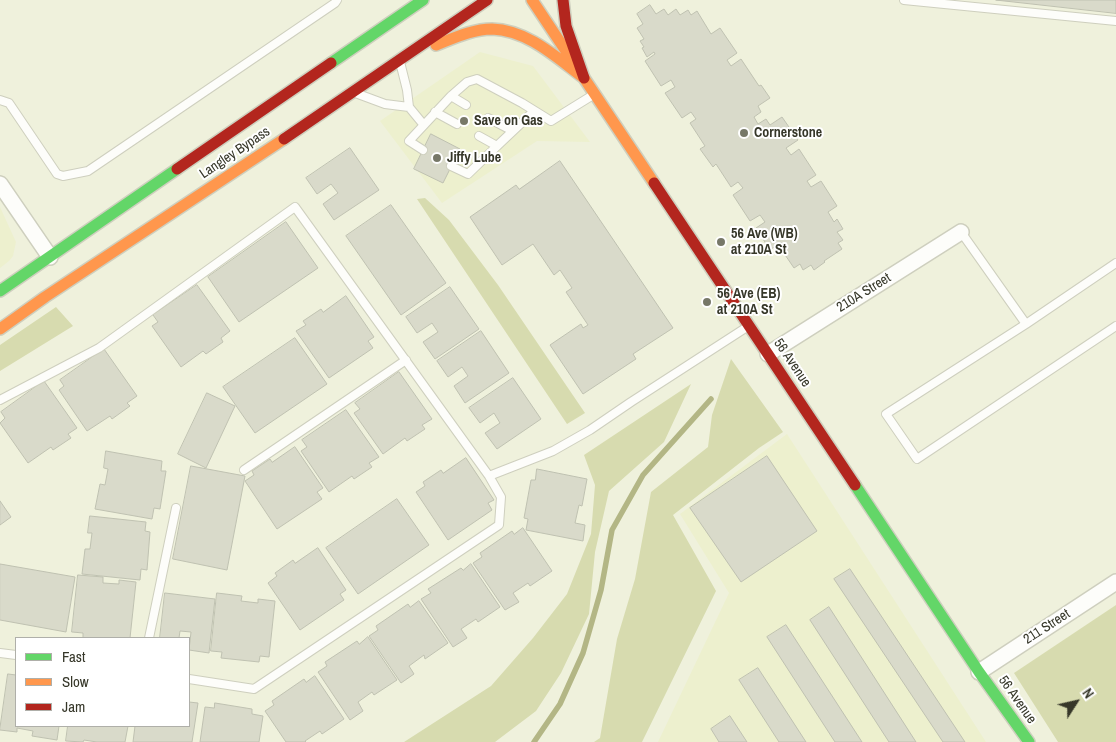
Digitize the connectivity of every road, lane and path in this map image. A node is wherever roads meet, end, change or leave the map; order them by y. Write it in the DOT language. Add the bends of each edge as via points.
graph roads {
  1 [pos="337,0"];
  2 [pos="423,0"];
  3 [pos="487,0"];
  4 [pos="532,0"];
  5 [pos="564,0"];
  6 [pos="904,0"];
  7 [pos="1116,21"];
  8 [pos="401,60"];
  9 [pos="584,78"];
  10 [pos="354,92"];
  11 [pos="594,94"];
  12 [pos="450,96"];
  13 [pos="0,100"];
  14 [pos="466,105"];
  15 [pos="409,107"];
  16 [pos="534,111"];
  17 [pos="435,112"];
  18 [pos="488,118"];
  19 [pos="423,124"];
  20 [pos="457,124"];
  21 [pos="513,131"];
  22 [pos="479,136"];
  23 [pos="497,146"];
  24 [pos="423,150"];
  25 [pos="452,166"];
  26 [pos="2,192"];
  27 [pos="960,232"];
  28 [pos="50,258"];
  29 [pos="1116,263"];
  30 [pos="0,291"];
  31 [pos="1026,324"];
  32 [pos="749,326"];
  33 [pos="1116,326"];
  34 [pos="0,329"];
  35 [pos="768,354"];
  36 [pos="406,360"];
  37 [pos="0,400"];
  38 [pos="244,470"];
  39 [pos="488,476"];
  40 [pos="176,508"];
  41 [pos="1116,582"];
  42 [pos="149,637"];
  43 [pos="0,653"];
  44 [pos="15,655"];
  45 [pos="979,672"];
  46 [pos="190,679"];
  47 [pos="1029,742"];
  1 -- 13 [label="lane" via="88,171 63,176 57,174 9,103"];
  2 -- 28 [label="main road, Langley Bypass"];
  3 -- 8 [label="main road, Langley Bypass"];
  4 -- 9 [label="main road, 56 Avenue"];
  5 -- 9 [label="main road" via="566,26"];
  6 -- 7 [label="lane"];
  8 -- 9 [label="main road" via="477,30 501,29 535,43"];
  8 -- 10 [label="main road, Langley Bypass"];
  8 -- 15 [label="lane"];
  9 -- 11 [label="main road, 56 Avenue"];
  10 -- 15 [label="lane" via="385,104"];
  10 -- 34 [label="main road, Langley Bypass"];
  11 -- 16 [label="lane" via="550,121"];
  11 -- 32 [label="main road, 56 Avenue"];
  12 -- 14 [label="lane"];
  12 -- 16 [label="lane" via="466,82 477,79"];
  12 -- 17 [label="lane"];
  15 -- 19 [label="lane"];
  16 -- 21 [label="lane"];
  17 -- 19 [label="lane"];
  17 -- 20 [label="lane"];
  18 -- 21 [label="lane"];
  19 -- 24 [label="lane" via="409,141"];
  21 -- 23 [label="lane"];
  22 -- 23 [label="lane"];
  23 -- 25 [label="lane" via="468,174"];
  26 -- 28 [label="street"];
  27 -- 31 [label="lane"];
  27 -- 35 [label="street, 210A Street"];
  28 -- 30 [label="main road, Langley Bypass"];
  29 -- 31 [label="lane"];
  31 -- 33 [label="lane" via="886,414 917,458"];
  32 -- 35 [label="main road, 56 Avenue"];
  32 -- 39 [label="lane" via="590,430 553,451"];
  35 -- 45 [label="main road, 56 Avenue"];
  36 -- 37 [label="lane" via="295,207 99,348"];
  36 -- 38 [label="lane"];
  36 -- 39 [label="lane"];
  39 -- 46 [label="lane" via="501,497 499,525 254,689"];
  40 -- 42 [label="lane"];
  41 -- 45 [label="street, 211 Street"];
  43 -- 44 [label="lane"];
  45 -- 47 [label="main road, 56 Avenue"];
}
